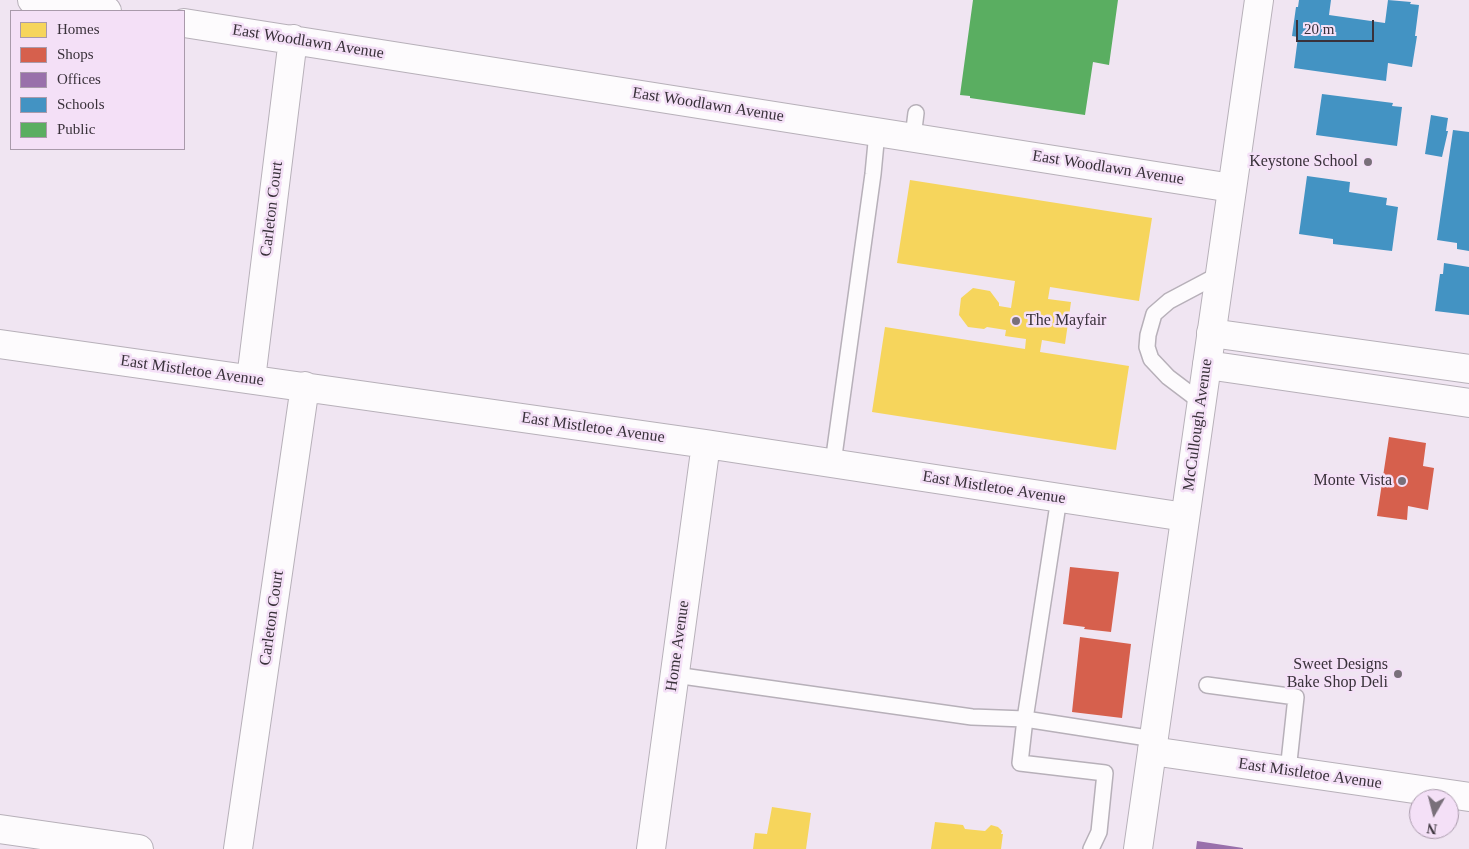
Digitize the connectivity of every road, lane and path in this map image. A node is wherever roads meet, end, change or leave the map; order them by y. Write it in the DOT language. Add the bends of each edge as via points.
graph roads {
  1 [pos="32,0"];
  2 [pos="1259,0"];
  3 [pos="100,10"];
  4 [pos="185,23"];
  5 [pos="293,39"];
  6 [pos="877,132"];
  7 [pos="1232,188"];
  8 [pos="1220,274"];
  9 [pos="1212,333"];
  10 [pos="0,344"];
  11 [pos="1207,365"];
  12 [pos="1469,369"];
  13 [pos="251,378"];
  14 [pos="305,386"];
  15 [pos="1201,402"];
  16 [pos="1469,403"];
  17 [pos="706,444"];
  18 [pos="833,463"];
  19 [pos="1059,498"];
  20 [pos="1185,517"];
  21 [pos="675,675"];
  22 [pos="1207,685"];
  23 [pos="1025,719"];
  24 [pos="1153,745"];
  25 [pos="1288,771"];
  26 [pos="1469,797"];
  27 [pos="0,829"];
  28 [pos="139,849"];
  29 [pos="238,849"];
  30 [pos="651,849"];
  31 [pos="1090,849"];
  32 [pos="1138,849"];
  1 -- 3 [label="street"];
  2 -- 7 [label="street, McCullough Avenue"];
  4 -- 5 [label="street, East Woodlawn Avenue"];
  5 -- 6 [label="street, East Woodlawn Avenue"];
  5 -- 13 [label="street, Carleton Court"];
  6 -- 7 [label="street, East Woodlawn Avenue" via="915,125"];
  6 -- 18 [label="lane" via="874,174"];
  7 -- 8 [label="street, McCullough Avenue"];
  8 -- 9 [label="street, McCullough Avenue"];
  8 -- 15 [label="lane" via="1169,301 1154,314 1148,335 1151,360"];
  9 -- 11 [label="street, McCullough Avenue"];
  9 -- 12 [label="street"];
  10 -- 13 [label="street, East Mistletoe Avenue"];
  11 -- 15 [label="street, McCullough Avenue"];
  11 -- 16 [label="street"];
  13 -- 14 [label="street, East Mistletoe Avenue"];
  14 -- 17 [label="street, East Mistletoe Avenue"];
  14 -- 29 [label="street, Carleton Court"];
  15 -- 20 [label="street, McCullough Avenue"];
  17 -- 18 [label="street, East Mistletoe Avenue"];
  17 -- 21 [label="street, Home Avenue"];
  18 -- 19 [label="street, East Mistletoe Avenue"];
  19 -- 20 [label="street, East Mistletoe Avenue"];
  19 -- 23 [label="lane"];
  20 -- 24 [label="street, McCullough Avenue"];
  21 -- 23 [label="lane" via="972,717"];
  21 -- 30 [label="street, Home Avenue"];
  22 -- 25 [label="lane" via="1296,697"];
  23 -- 24 [label="lane"];
  23 -- 31 [label="lane" via="1020,763 1105,773 1099,832"];
  24 -- 25 [label="street, East Mistletoe Avenue"];
  24 -- 32 [label="street, McCullough Avenue"];
  25 -- 26 [label="street, East Mistletoe Avenue"];
  27 -- 28 [label="street"];
}
